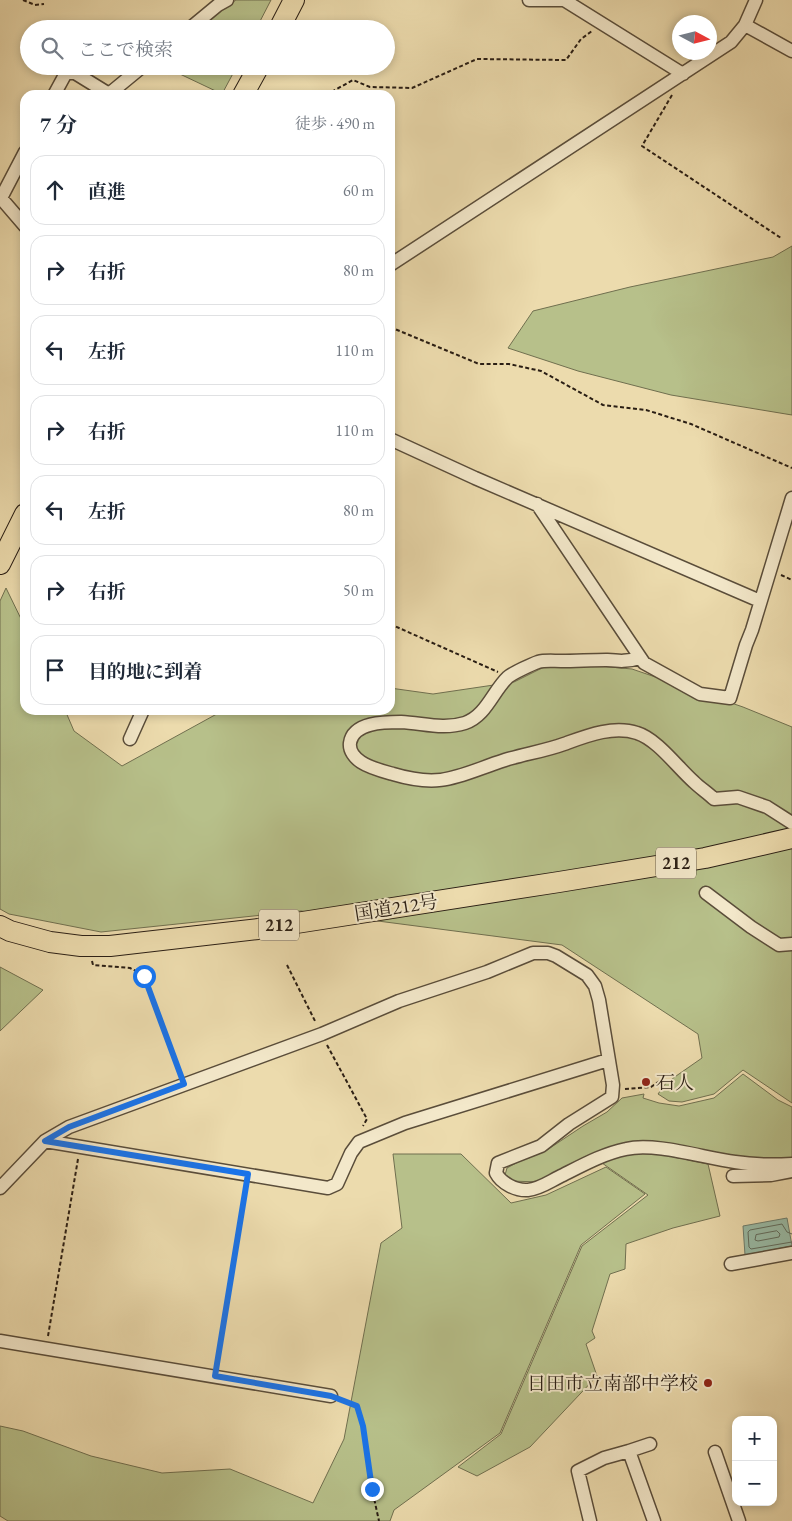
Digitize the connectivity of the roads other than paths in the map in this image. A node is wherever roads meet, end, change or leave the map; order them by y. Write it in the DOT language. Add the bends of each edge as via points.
graph roads {
  1 [pos="227,0"];
  2 [pos="294,0"];
  3 [pos="529,0"];
  4 [pos="756,0"];
  5 [pos="200,20"];
  6 [pos="284,20"];
  7 [pos="745,25"];
  8 [pos="792,51"];
  9 [pos="64,75"];
  10 [pos="78,75"];
  11 [pos="132,75"];
  12 [pos="254,75"];
  13 [pos="680,76"];
  14 [pos="57,90"];
  15 [pos="103,90"];
  16 [pos="114,90"];
  17 [pos="247,90"];
  18 [pos="20,161"];
  19 [pos="1,197"];
  20 [pos="20,220"];
  21 [pos="395,262"];
  22 [pos="395,441"];
  23 [pos="792,498"];
  24 [pos="537,504"];
  25 [pos="20,524"];
  26 [pos="0,564"];
  27 [pos="760,601"];
  28 [pos="639,658"];
  29 [pos="141,715"];
  30 [pos="130,739"];
  31 [pos="792,823"];
  32 [pos="792,838"];
  33 [pos="706,893"];
  34 [pos="0,926"];
  35 [pos="792,944"];
  36 [pos="608,1060"];
  37 [pos="45,1141"];
  38 [pos="792,1164"];
  39 [pos="792,1171"];
  40 [pos="733,1176"];
  41 [pos="0,1188"];
  42 [pos="792,1253"];
  43 [pos="731,1264"];
  44 [pos="0,1341"];
  45 [pos="331,1396"];
  46 [pos="650,1444"];
  47 [pos="629,1451"];
  48 [pos="715,1452"];
  49 [pos="590,1521"];
  50 [pos="654,1521"];
  51 [pos="739,1521"];
  1 -- 5 [label="street"];
  2 -- 6 [label="highway"];
  3 -- 13 [label="street" via="564,0"];
  4 -- 7 [label="street"];
  7 -- 8 [label="street"];
  7 -- 13 [label="street" via="731,42"];
  9 -- 14 [label="street"];
  10 -- 15 [label="street"];
  11 -- 16 [label="street"];
  12 -- 17 [label="highway"];
  13 -- 21 [label="street"];
  18 -- 19 [label="street"];
  19 -- 20 [label="street"];
  22 -- 24 [label="street"];
  23 -- 27 [label="street"];
  24 -- 27 [label="street"];
  24 -- 28 [label="street"];
  25 -- 26 [label="highway"];
  27 -- 28 [label="street" via="730,698 700,694"];
  28 -- 31 [label="street" via="630,662 540,661 509,676 486,708 466,722 446,727 387,722 361,728 352,737 352,753 361,762 412,780 442,781 587,735 624,731 638,733 714,799 738,797 767,807"];
  29 -- 30 [label="street"];
  32 -- 34 [label="highway, 国道212号 / 212" via="705,858 559,882 258,929 110,946 50,942"];
  33 -- 35 [label="street" via="779,945"];
  36 -- 37 [label="street" via="404,1124 360,1142 351,1153 337,1184 328,1188"];
  36 -- 37 [label="street" via="595,986 587,975 556,956 533,953 69,1127"];
  36 -- 38 [label="street" via="612,1097 541,1146 498,1163 496,1173 500,1181 525,1191 601,1156 644,1146 735,1162"];
  37 -- 41 [label="street"];
  39 -- 40 [label="street"];
  42 -- 43 [label="street"];
  44 -- 45 [label="street"];
  46 -- 47 [label="street"];
  47 -- 49 [label="street" via="604,1458 578,1471"];
  47 -- 50 [label="street"];
  48 -- 51 [label="street"];
}
